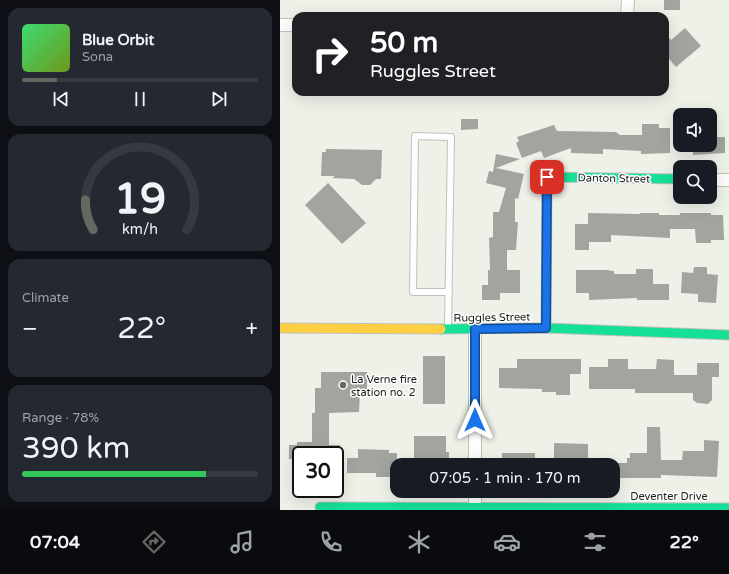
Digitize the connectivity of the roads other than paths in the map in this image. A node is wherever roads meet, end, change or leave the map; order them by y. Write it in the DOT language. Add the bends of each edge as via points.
graph roads {
  1 [pos="628,0"];
  2 [pos="627,12"];
  3 [pos="280,25"];
  4 [pos="292,25"];
  5 [pos="673,180"];
  6 [pos="717,180"];
  7 [pos="729,180"];
  8 [pos="449,292"];
  9 [pos="280,328"];
  10 [pos="546,328"];
  11 [pos="448,329"];
  12 [pos="475,329"];
  13 [pos="729,335"];
  14 [pos="475,458"];
  15 [pos="476,498"];
  16 [pos="320,507"];
  17 [pos="729,508"];
  18 [pos="475,509"];
  1 -- 2 [label="street"];
  3 -- 4 [label="street"];
  5 -- 10 [label="street, Danton Street" via="547,177"];
  6 -- 7 [label="street"];
  8 -- 8 [label="lane" via="451,137 415,136 413,292"];
  8 -- 11 [label="lane"];
  9 -- 11 [label="street, Ruggles Street"];
  10 -- 12 [label="street, Ruggles Street"];
  10 -- 13 [label="street, Ruggles Street"];
  11 -- 12 [label="street, Ruggles Street"];
  12 -- 14 [label="street"];
  15 -- 18 [label="street"];
  16 -- 18 [label="street, Deventer Drive"];
  17 -- 18 [label="street, Deventer Drive"];
}
